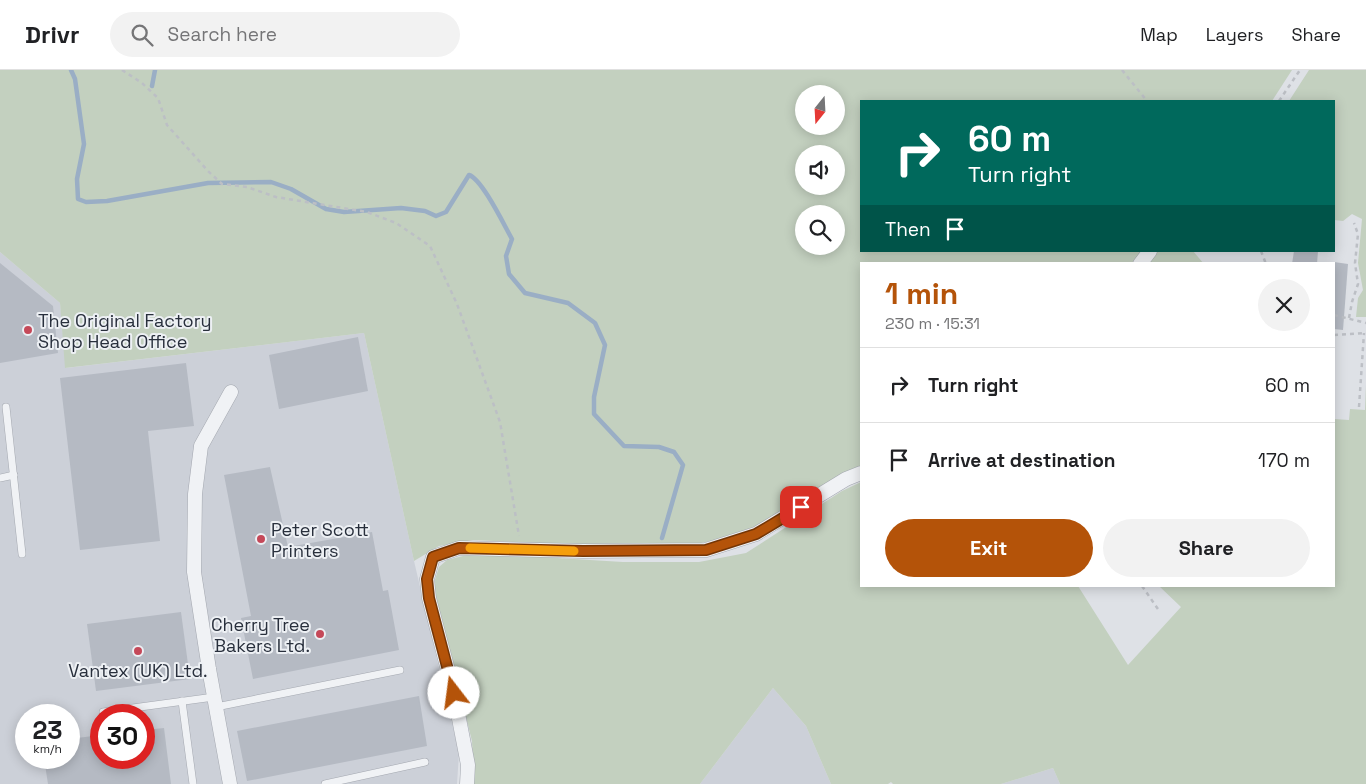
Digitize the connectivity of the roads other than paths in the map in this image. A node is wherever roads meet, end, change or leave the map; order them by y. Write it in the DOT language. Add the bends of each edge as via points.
graph roads {
  1 [pos="1149,252"];
  2 [pos="1142,262"];
  3 [pos="231,392"];
  4 [pos="6,407"];
  5 [pos="860,472"];
  6 [pos="14,476"];
  7 [pos="0,478"];
  8 [pos="22,554"];
  9 [pos="400,670"];
  10 [pos="182,701"];
  11 [pos="215,702"];
  12 [pos="155,705"];
  13 [pos="425,762"];
  14 [pos="193,784"];
  15 [pos="230,784"];
  16 [pos="325,784"];
  17 [pos="467,784"];
  1 -- 2 [label="street"];
  3 -- 11 [label="street" via="201,446 195,494 194,572"];
  4 -- 6 [label="lane"];
  5 -- 17 [label="street" via="756,534 706,550 459,548 433,557 427,579 429,598 454,693 468,765"];
  6 -- 7 [label="lane"];
  6 -- 8 [label="lane"];
  9 -- 11 [label="lane"];
  10 -- 11 [label="lane"];
  10 -- 12 [label="lane"];
  10 -- 14 [label="lane"];
  11 -- 15 [label="street"];
  13 -- 16 [label="lane"];
}
